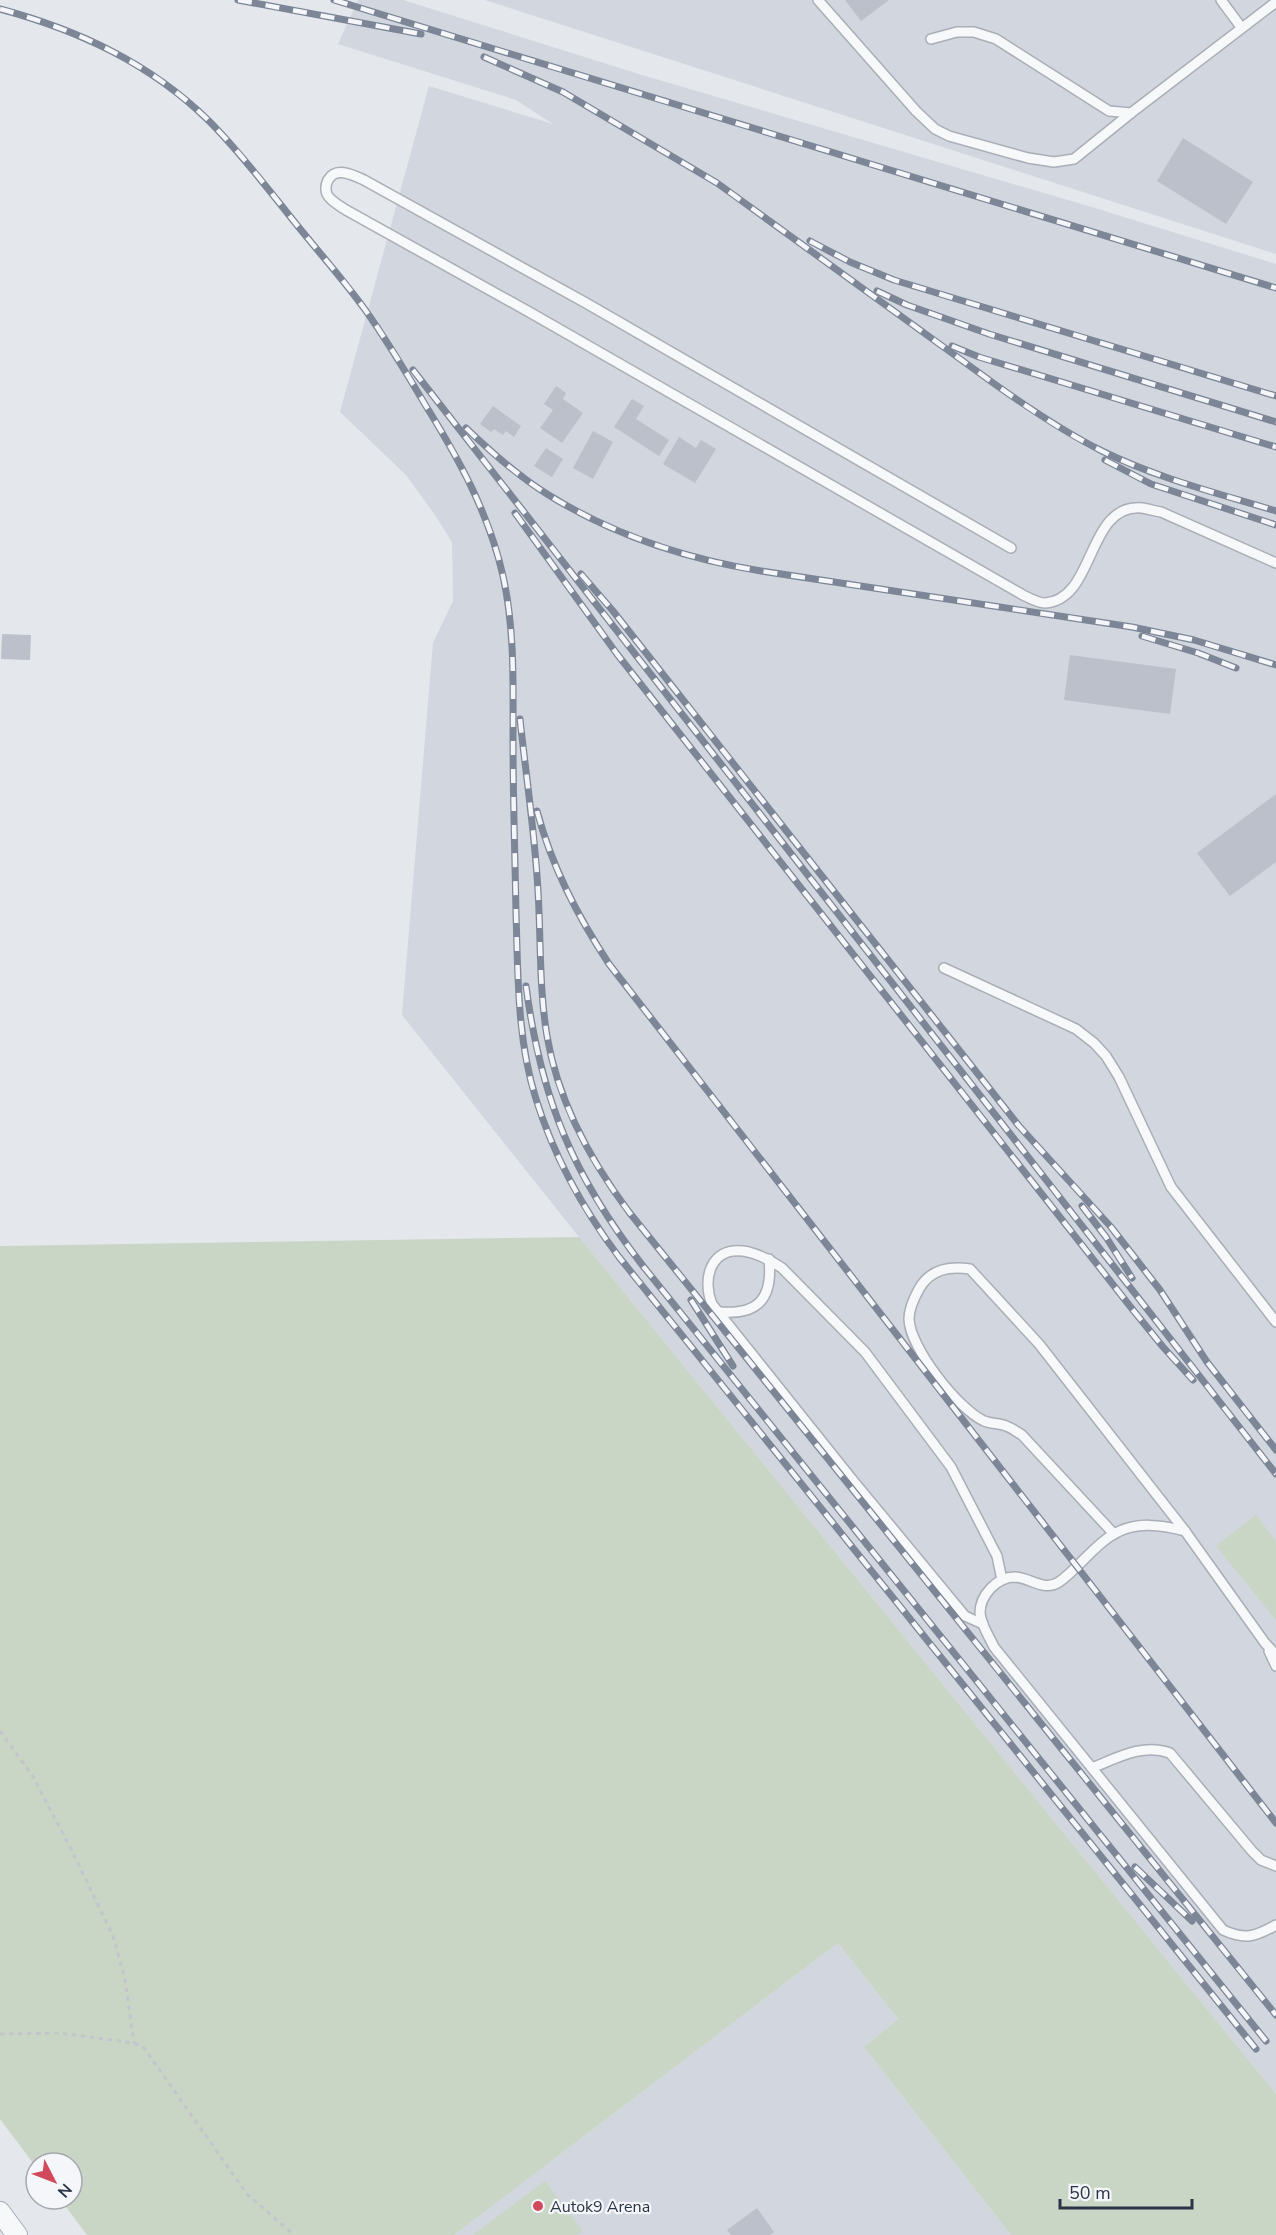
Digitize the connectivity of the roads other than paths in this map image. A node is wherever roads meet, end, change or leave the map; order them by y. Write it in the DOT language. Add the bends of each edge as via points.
graph roads {
  1 [pos="818,0"];
  2 [pos="1221,0"];
  3 [pos="1276,2"];
  4 [pos="1241,27"];
  5 [pos="931,39"];
  6 [pos="1131,113"];
  7 [pos="1011,548"];
  8 [pos="1276,563"];
  9 [pos="944,968"];
  10 [pos="769,1259"];
  11 [pos="720,1312"];
  12 [pos="1276,1322"];
  13 [pos="1185,1532"];
  14 [pos="1114,1534"];
  15 [pos="1002,1580"];
  16 [pos="983,1624"];
  17 [pos="1265,1643"];
  18 [pos="1276,1655"];
  19 [pos="1276,1666"];
  20 [pos="1092,1768"];
  21 [pos="1276,1866"];
  22 [pos="1276,1925"];
  23 [pos="0,2212"];
  24 [pos="17,2235"];
  1 -- 6 [label="lane" via="916,111 949,136 1054,162 1074,159"];
  2 -- 4 [label="lane"];
  3 -- 4 [label="lane"];
  4 -- 6 [label="lane"];
  5 -- 6 [label="lane" via="974,32 996,39 1109,111"];
  7 -- 8 [label="lane" via="364,180 339,172 326,185 333,202 346,210 1043,603 1062,599 1075,586 1107,524 1124,511 1141,508 1161,512"];
  9 -- 12 [label="lane" via="1076,1029 1094,1043 1119,1077 1171,1187"];
  10 -- 11 [label="lane" via="771,1277 762,1301 737,1314"];
  10 -- 11 [label="lane" via="741,1251 718,1258 707,1280 707,1292"];
  10 -- 15 [label="lane" via="865,1352 951,1467 997,1556"];
  11 -- 16 [label="lane" via="965,1616"];
  13 -- 14 [label="lane" via="1143,1525"];
  13 -- 14 [label="lane" via="1039,1344 970,1269 936,1271 922,1283 912,1300 909,1319 913,1336 940,1380 958,1402 984,1421 1022,1435"];
  13 -- 17 [label="lane"];
  14 -- 15 [label="lane" via="1057,1583 1043,1586 1015,1577"];
  15 -- 16 [label="lane" via="983,1599"];
  16 -- 20 [label="lane" via="994,1647"];
  17 -- 18 [label="lane"];
  17 -- 19 [label="lane"];
  20 -- 21 [label="lane" via="1139,1750 1170,1753 1252,1851"];
  20 -- 22 [label="lane" via="1223,1930 1247,1937"];
  23 -- 24 [label="street"];
}
